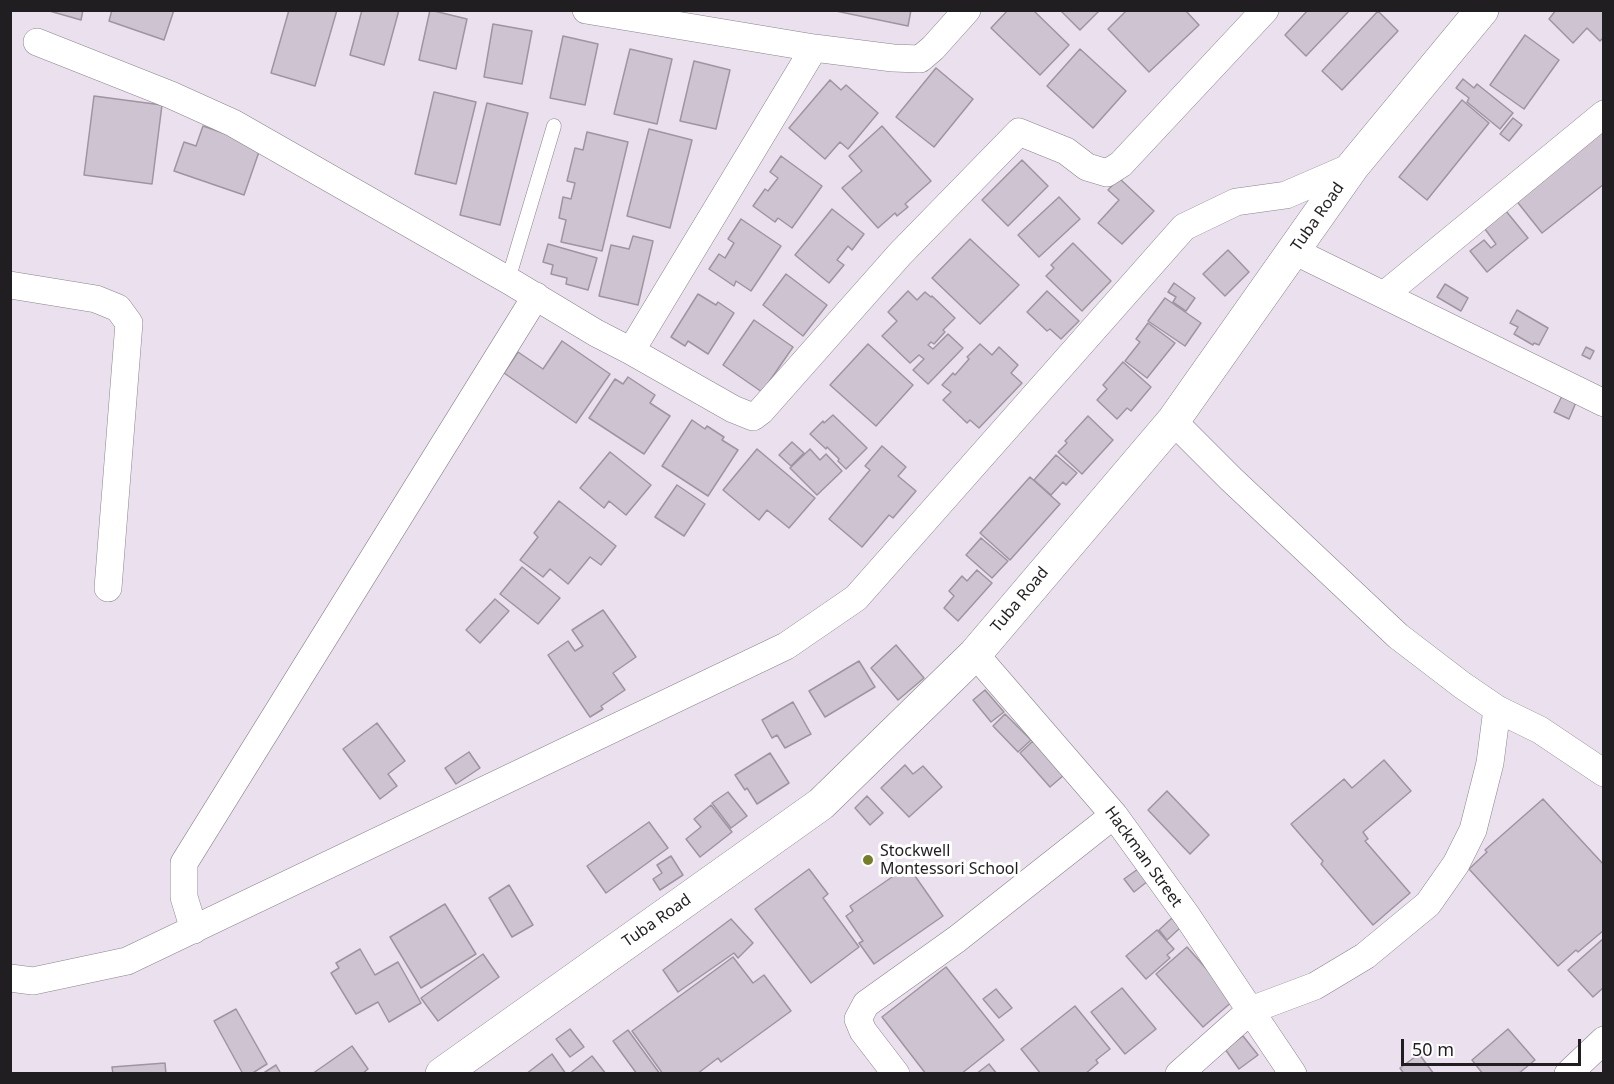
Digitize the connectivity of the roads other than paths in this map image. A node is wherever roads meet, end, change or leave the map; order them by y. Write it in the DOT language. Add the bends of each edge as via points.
graph roads {
  1 [pos="586,10"];
  2 [pos="967,10"];
  3 [pos="1265,10"];
  4 [pos="1482,10"];
  5 [pos="37,42"];
  6 [pos="814,48"];
  7 [pos="1604,114"];
  8 [pos="554,126"];
  9 [pos="1353,166"];
  10 [pos="1294,251"];
  11 [pos="508,280"];
  12 [pos="10,285"];
  13 [pos="1384,295"];
  14 [pos="536,296"];
  15 [pos="631,351"];
  16 [pos="1604,404"];
  17 [pos="1173,420"];
  18 [pos="108,588"];
  19 [pos="975,654"];
  20 [pos="1497,709"];
  21 [pos="1604,773"];
  22 [pos="1114,815"];
  23 [pos="194,930"];
  24 [pos="10,978"];
  25 [pos="1251,1010"];
  26 [pos="1604,1040"];
  27 [pos="442,1074"];
  28 [pos="896,1074"];
  29 [pos="1179,1074"];
  30 [pos="1293,1074"];
  31 [pos="1568,1074"];
  1 -- 6 [label="street"];
  2 -- 6 [label="street" via="920,59"];
  3 -- 15 [label="street" via="1121,164 1107,173 1087,167 1066,151 1019,132 900,254 753,417"];
  4 -- 9 [label="street, Tuba Road"];
  5 -- 11 [label="street" via="233,123"];
  6 -- 15 [label="street"];
  7 -- 13 [label="street"];
  8 -- 11 [label="lane"];
  9 -- 10 [label="street, Tuba Road"];
  9 -- 23 [label="street" via="1286,195 1236,202 1184,227 856,598 786,646"];
  10 -- 13 [label="street"];
  10 -- 17 [label="street, Tuba Road"];
  11 -- 14 [label="street"];
  12 -- 18 [label="street" via="96,299 118,308 129,323"];
  13 -- 16 [label="street"];
  14 -- 15 [label="street"];
  14 -- 23 [label="street" via="184,863 184,897"];
  17 -- 19 [label="street, Tuba Road"];
  17 -- 20 [label="street" via="1398,636"];
  19 -- 22 [label="street, Hackman Street"];
  19 -- 27 [label="street, Tuba Road" via="821,804"];
  20 -- 21 [label="street" via="1540,730"];
  20 -- 25 [label="street" via="1490,763 1473,830 1456,864 1428,904 1365,956 1315,986"];
  22 -- 25 [label="street, Hackman Street"];
  22 -- 28 [label="street" via="957,939 866,1004 858,1019 863,1032"];
  23 -- 24 [label="street" via="127,961 33,981"];
  25 -- 29 [label="street"];
  25 -- 30 [label="street, Hackman Street"];
  26 -- 31 [label="street"];
}
